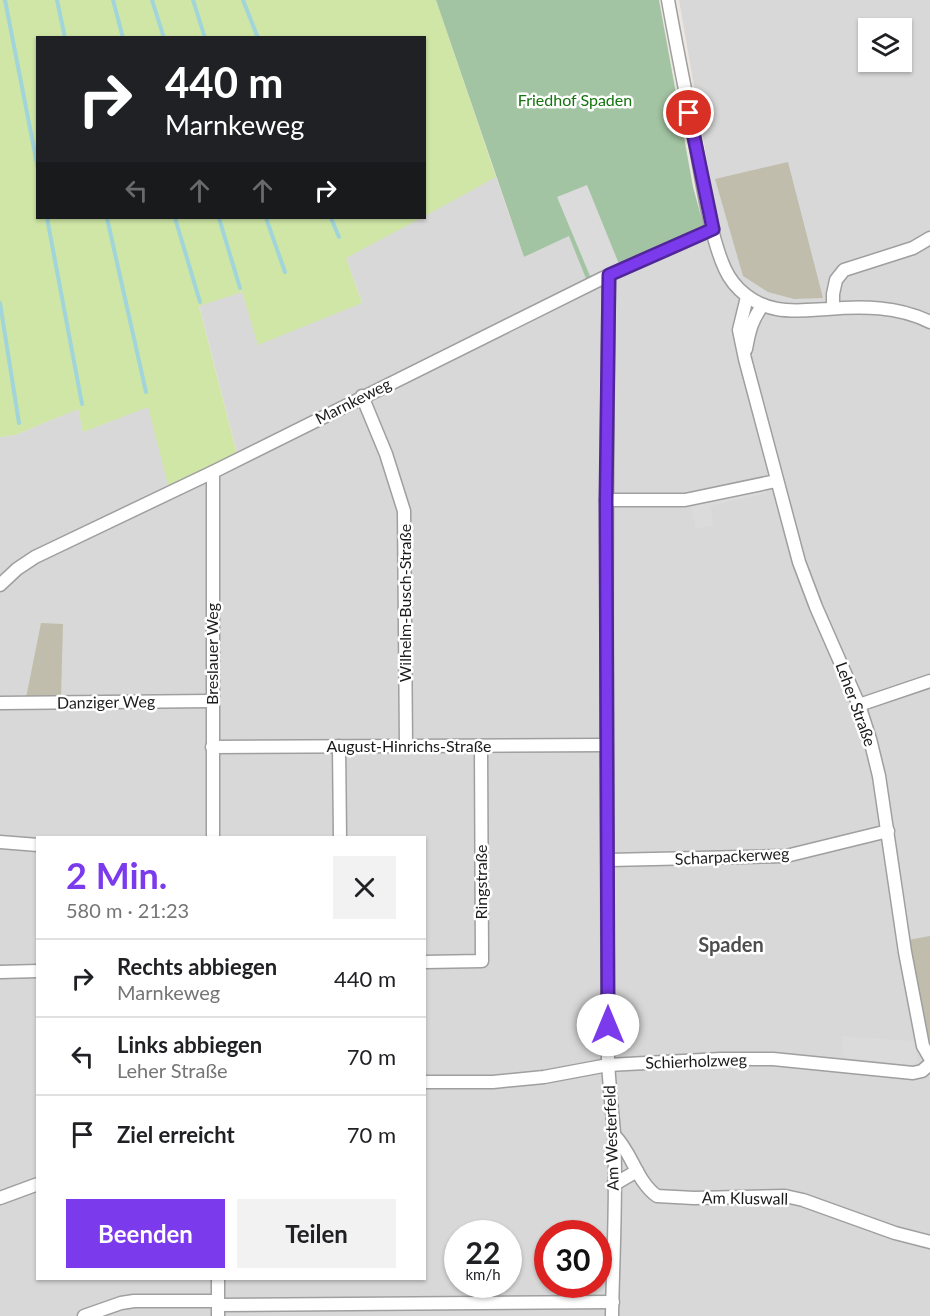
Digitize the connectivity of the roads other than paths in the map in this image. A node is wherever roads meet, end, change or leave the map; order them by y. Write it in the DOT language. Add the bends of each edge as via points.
graph roads {
  1 [pos="668,0"];
  2 [pos="713,229"];
  3 [pos="930,238"];
  4 [pos="609,275"];
  5 [pos="747,297"];
  6 [pos="763,305"];
  7 [pos="833,308"];
  8 [pos="930,322"];
  9 [pos="745,359"];
  10 [pos="362,396"];
  11 [pos="213,472"];
  12 [pos="776,481"];
  13 [pos="606,500"];
  14 [pos="0,585"];
  15 [pos="930,681"];
  16 [pos="212,701"];
  17 [pos="0,703"];
  18 [pos="859,705"];
  19 [pos="606,745"];
  20 [pos="339,746"];
  21 [pos="406,746"];
  22 [pos="481,746"];
  23 [pos="212,747"];
  24 [pos="888,831"];
  25 [pos="213,836"];
  26 [pos="340,836"];
  27 [pos="0,842"];
  28 [pos="36,845"];
  29 [pos="609,860"];
  30 [pos="426,962"];
  31 [pos="36,971"];
  32 [pos="0,972"];
  33 [pos="930,1058"];
  34 [pos="930,1064"];
  35 [pos="608,1065"];
  36 [pos="426,1082"];
  37 [pos="614,1135"];
  38 [pos="637,1171"];
  39 [pos="36,1185"];
  40 [pos="613,1185"];
  41 [pos="0,1198"];
  42 [pos="930,1242"];
  43 [pos="218,1280"];
  44 [pos="613,1302"];
  45 [pos="218,1307"];
  46 [pos="84,1316"];
  47 [pos="612,1316"];
  1 -- 2 [label="street"];
  2 -- 4 [label="street, Marnkeweg"];
  2 -- 5 [label="street" via="725,269"];
  3 -- 7 [label="street" via="913,248 844,270 836,280"];
  4 -- 10 [label="street, Marnkeweg"];
  4 -- 13 [label="street, Am Westerfeld"];
  5 -- 6 [label="street"];
  5 -- 9 [label="street, Leher Straße" via="739,330"];
  6 -- 7 [label="street" via="791,311"];
  6 -- 9 [label="street, Leher Straße" via="750,325"];
  7 -- 8 [label="street" via="881,308"];
  9 -- 12 [label="street, Leher Straße"];
  10 -- 11 [label="street, Marnkeweg"];
  10 -- 21 [label="street, Wilhelm-Busch-Straße" via="404,511"];
  11 -- 14 [label="street, Marnkeweg" via="35,557"];
  11 -- 16 [label="street, Breslauer Weg"];
  12 -- 13 [label="street" via="685,500"];
  12 -- 18 [label="street, Leher Straße" via="799,562"];
  13 -- 19 [label="street, Am Westerfeld"];
  15 -- 18 [label="street"];
  16 -- 17 [label="street, Danziger Weg"];
  16 -- 23 [label="street, Breslauer Weg"];
  18 -- 24 [label="street, Leher Straße" via="877,766"];
  19 -- 22 [label="street, August-Hinrichs-Straße"];
  19 -- 29 [label="street, Am Westerfeld"];
  20 -- 21 [label="street, August-Hinrichs-Straße"];
  20 -- 23 [label="street, August-Hinrichs-Straße"];
  20 -- 26 [label="street"];
  21 -- 22 [label="street, August-Hinrichs-Straße"];
  22 -- 30 [label="street, Ringstraße" via="482,961"];
  23 -- 25 [label="street, Breslauer Weg"];
  24 -- 29 [label="street, Scharpackerweg" via="786,856"];
  24 -- 33 [label="street, Leher Straße" via="905,951 923,1046"];
  27 -- 28 [label="street"];
  29 -- 35 [label="street, Am Westerfeld"];
  31 -- 32 [label="street"];
  34 -- 35 [label="street, Schierholzweg" via="913,1073 773,1059"];
  35 -- 36 [label="street, Schierholzweg" via="493,1082"];
  35 -- 37 [label="street, Am Westerfeld"];
  37 -- 38 [label="street, Am Kluswall"];
  37 -- 40 [label="street, Am Westerfeld"];
  38 -- 40 [label="street"];
  38 -- 42 [label="street, Am Kluswall" via="657,1196 803,1200"];
  39 -- 41 [label="street"];
  40 -- 44 [label="street, Am Westerfeld"];
  43 -- 45 [label="street"];
  44 -- 45 [label="street"];
  44 -- 47 [label="street, Am Westerfeld"];
  45 -- 46 [label="street" via="134,1301"];
}
